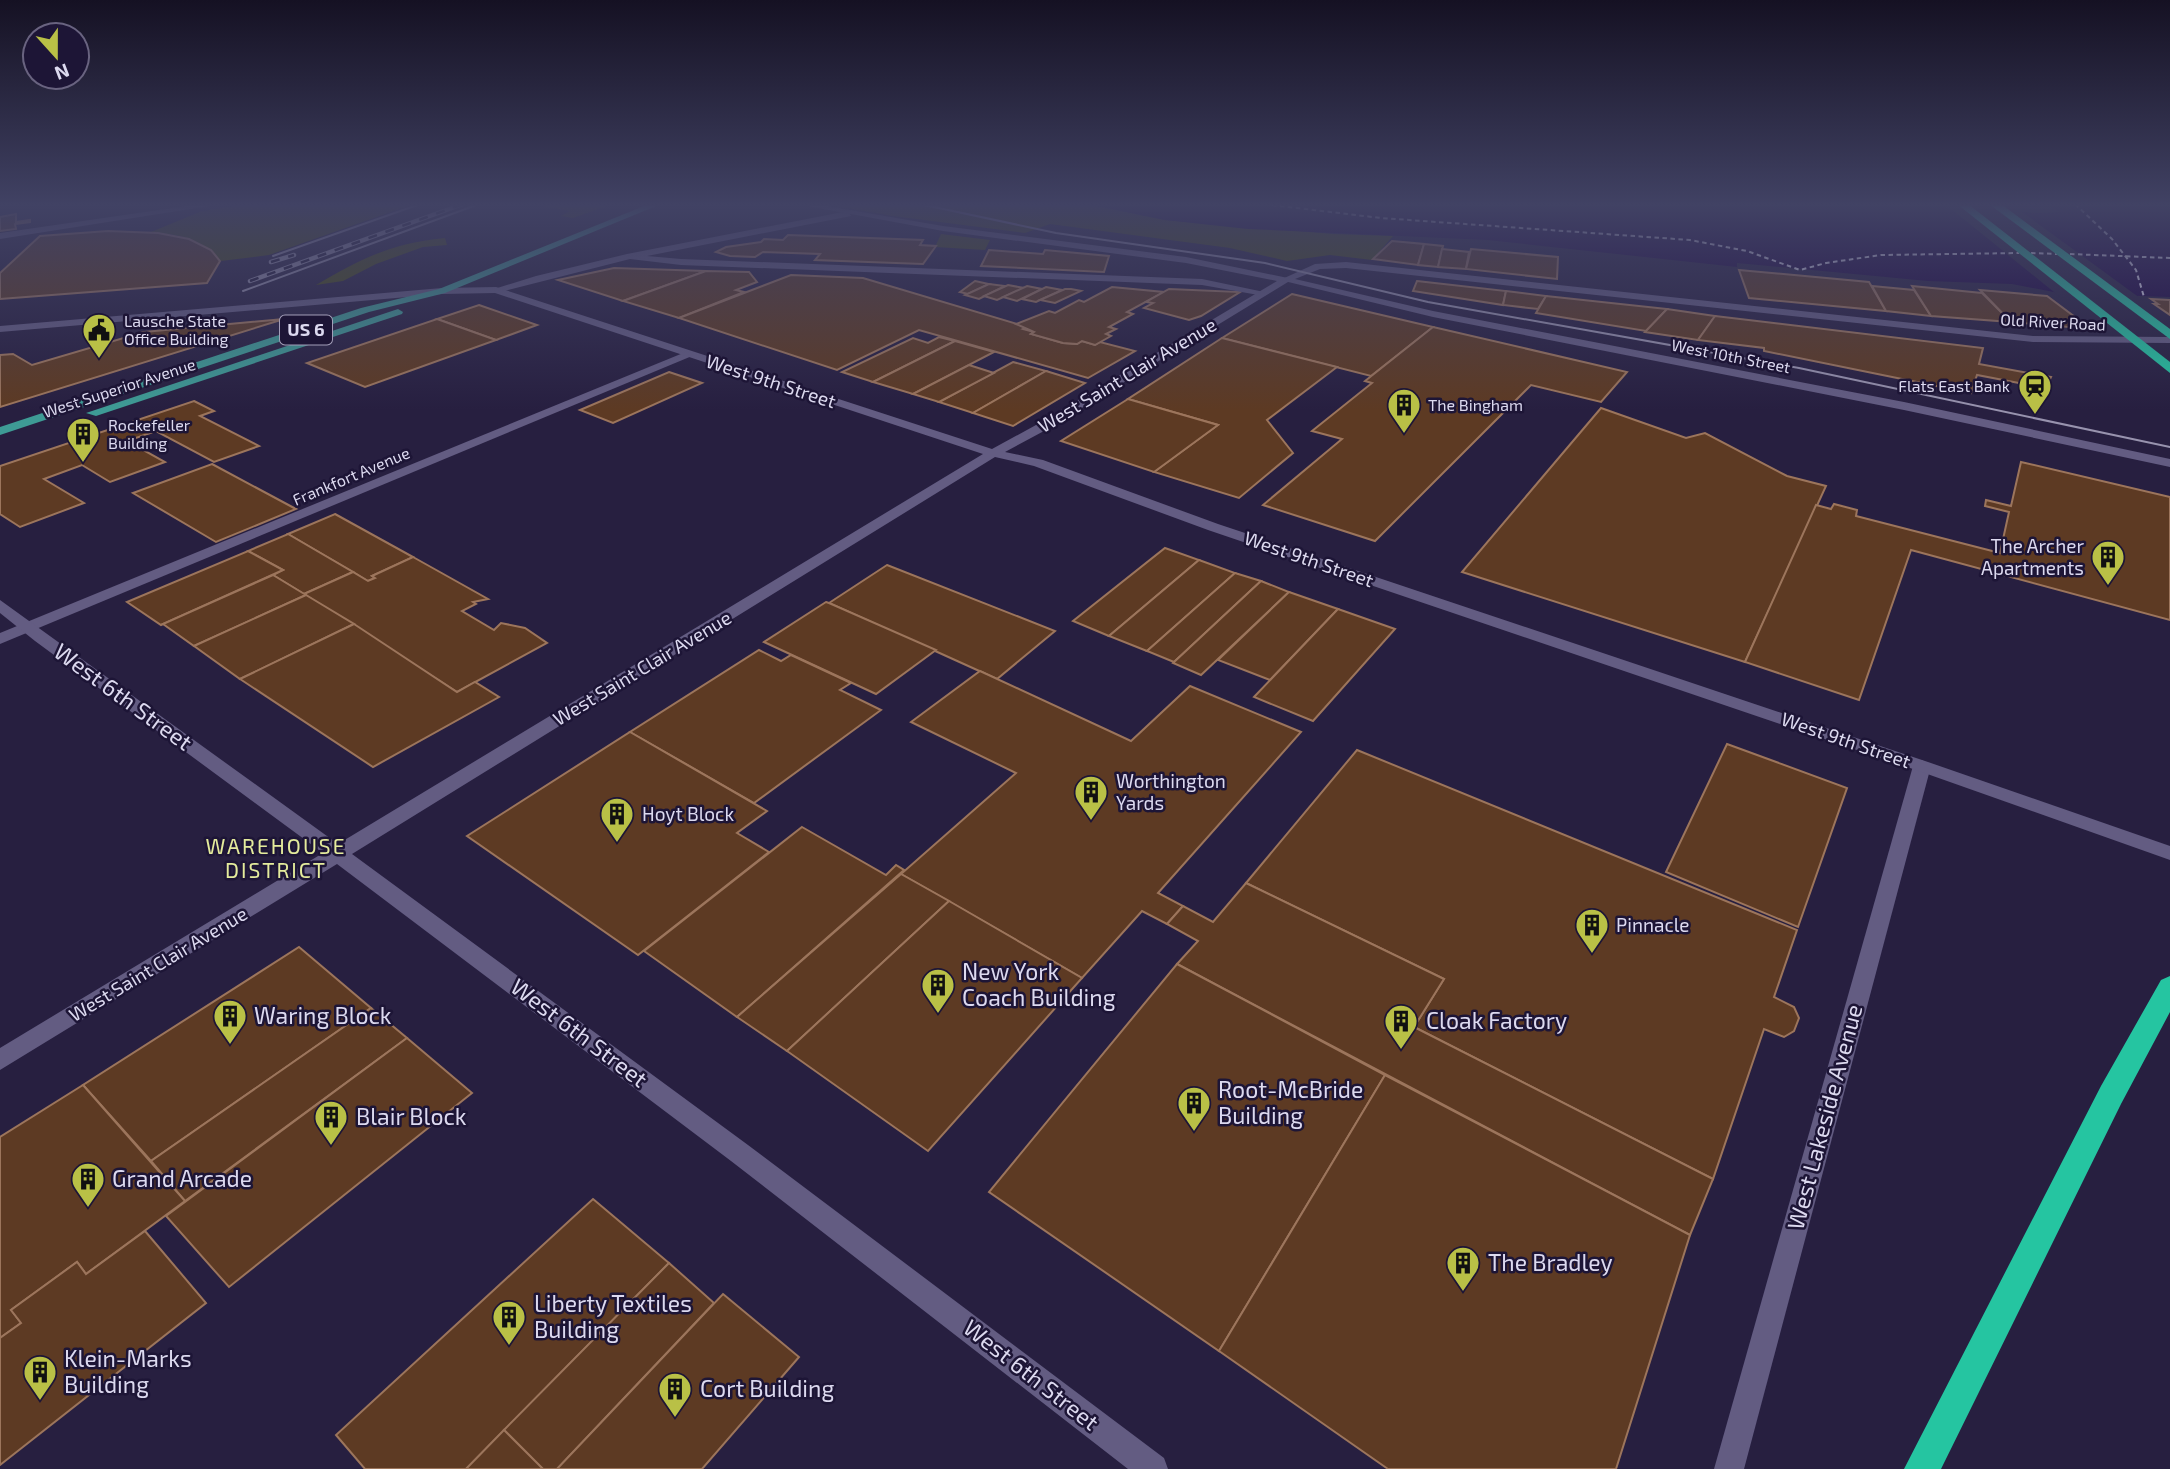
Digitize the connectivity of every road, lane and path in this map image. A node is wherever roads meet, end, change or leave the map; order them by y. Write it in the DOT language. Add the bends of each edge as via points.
graph roads {
  1 [pos="487,273"];
  2 [pos="556,273"];
  3 [pos="956,273"];
  4 [pos="1250,273"];
  5 [pos="1303,273"];
  6 [pos="1424,273"];
  7 [pos="2048,273"];
  8 [pos="2086,273"];
  9 [pos="1285,280"];
  10 [pos="496,290"];
  11 [pos="442,291"];
  12 [pos="1264,293"];
  13 [pos="0,329"];
  14 [pos="2170,335"];
  15 [pos="2170,341"];
  16 [pos="688,354"];
  17 [pos="2170,369"];
  18 [pos="0,431"];
  19 [pos="0,443"];
  20 [pos="993,453"];
  21 [pos="2170,463"];
  22 [pos="0,605"];
  23 [pos="27,628"];
  24 [pos="0,639"];
  25 [pos="1922,766"];
  26 [pos="2170,853"];
  27 [pos="339,854"];
  28 [pos="2170,987"];
  29 [pos="0,1059"];
  30 [pos="1153,1469"];
  31 [pos="1730,1469"];
  32 [pos="1922,1469"];
  1 -- 11 [label="main road, US 6"];
  2 -- 10 [label="street"];
  3 -- 12 [label="street" via="1202,282"];
  4 -- 9 [label="street, West 10th Street"];
  5 -- 9 [label="street, Old River Road"];
  6 -- 15 [label="street, Old River Road" via="2033,339"];
  7 -- 17 [label="highway"];
  8 -- 14 [label="highway"];
  9 -- 12 [label="street, West Saint Clair Avenue"];
  9 -- 21 [label="street, West 10th Street"];
  10 -- 11 [label="street, West 9th Street"];
  10 -- 16 [label="street, West 9th Street"];
  11 -- 13 [label="street, West 9th Street"];
  11 -- 18 [label="main road, West Superior Avenue / US 6" via="365,310"];
  11 -- 19 [label="main road, West Superior Avenue / US 6" via="411,308"];
  12 -- 20 [label="street, West Saint Clair Avenue"];
  16 -- 20 [label="street, West 9th Street"];
  16 -- 23 [label="street, Frankfort Avenue"];
  20 -- 25 [label="street, West 9th Street" via="1038,463 1213,527"];
  20 -- 27 [label="street, West Saint Clair Avenue"];
  22 -- 23 [label="street, West 6th Street"];
  23 -- 24 [label="street, Frankfort Avenue"];
  23 -- 27 [label="street, West 6th Street"];
  25 -- 26 [label="street, West 9th Street"];
  25 -- 31 [label="street, West Lakeside Avenue"];
  27 -- 29 [label="street, West Saint Clair Avenue"];
  27 -- 30 [label="street, West 6th Street" via="883,1259"];
  28 -- 32 [label="highway"];
}
